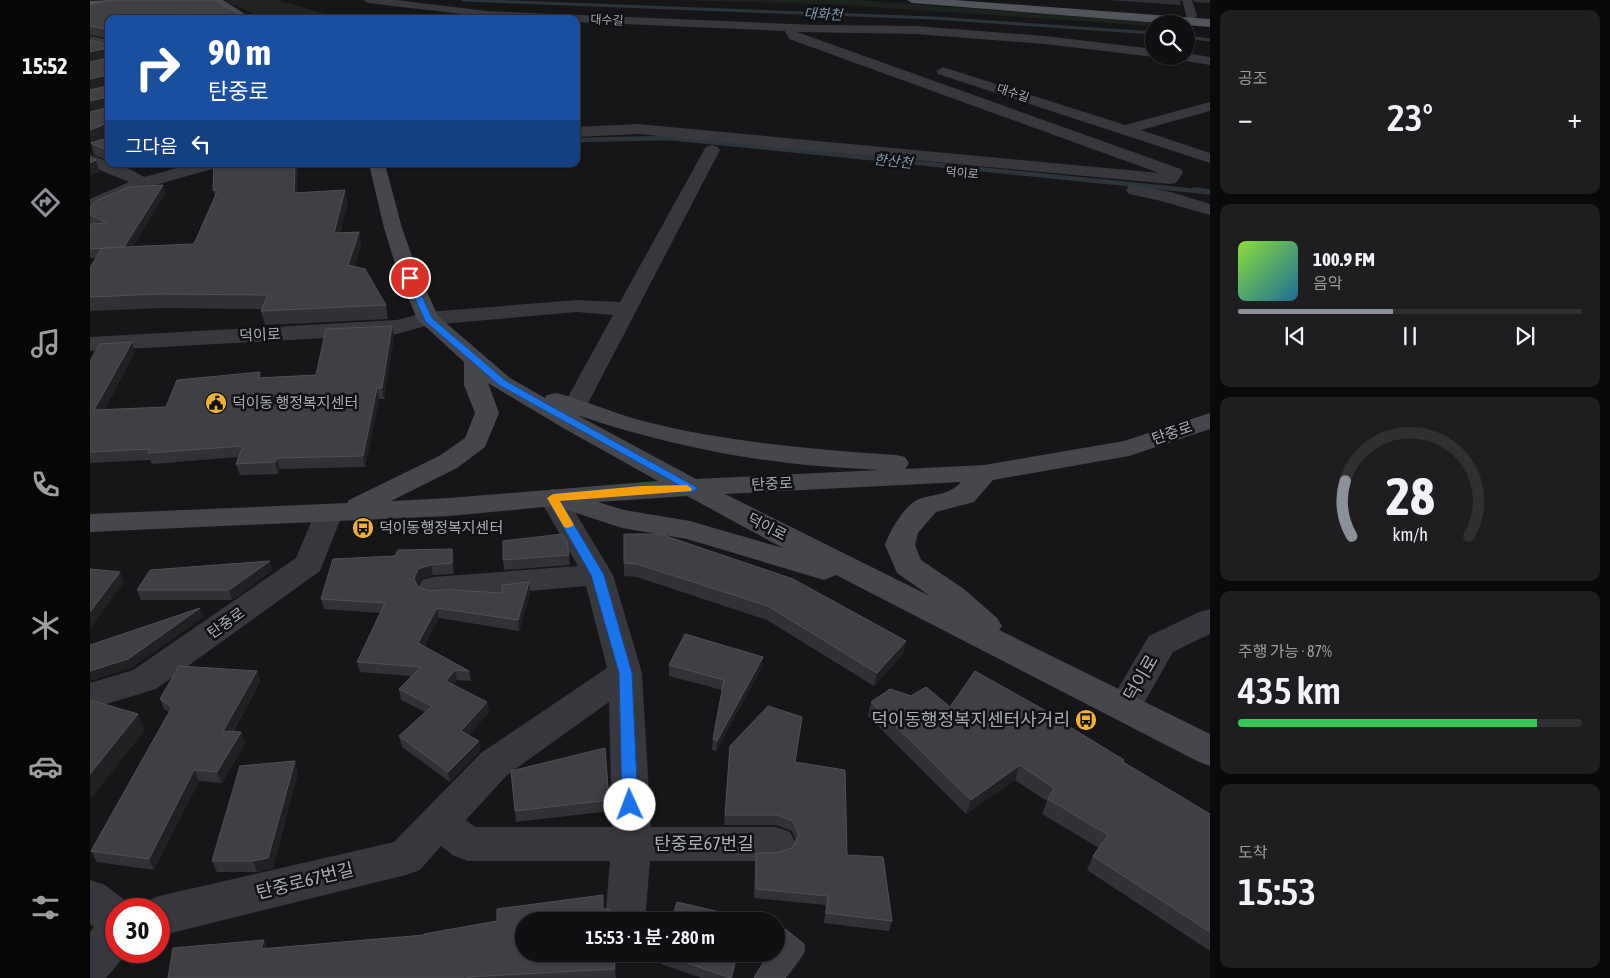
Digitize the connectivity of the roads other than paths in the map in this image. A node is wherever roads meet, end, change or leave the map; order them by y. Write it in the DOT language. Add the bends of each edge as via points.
graph roads {
  1 [pos="108,0"];
  2 [pos="218,0"];
  3 [pos="368,0"];
  4 [pos="912,0"];
  5 [pos="974,0"];
  6 [pos="1188,0"];
  7 [pos="90,4"];
  8 [pos="240,15"];
  9 [pos="509,15"];
  10 [pos="1177,15"];
  11 [pos="1191,15"];
  12 [pos="1195,16"];
  13 [pos="580,18"];
  14 [pos="1210,18"];
  15 [pos="1210,23"];
  16 [pos="790,28"];
  17 [pos="816,29"];
  18 [pos="90,40"];
  19 [pos="105,43"];
  20 [pos="863,44"];
  21 [pos="1145,52"];
  22 [pos="1195,59"];
  23 [pos="1210,61"];
  24 [pos="928,66"];
  25 [pos="1210,106"];
  26 [pos="1125,130"];
  27 [pos="580,132"];
  28 [pos="580,146"];
  29 [pos="712,150"];
  30 [pos="1210,158"];
  31 [pos="90,160"];
  32 [pos="105,167"];
  33 [pos="106,167"];
  34 [pos="160,167"];
  35 [pos="196,167"];
  36 [pos="378,167"];
  37 [pos="136,180"];
  38 [pos="90,189"];
  39 [pos="90,206"];
  40 [pos="1210,210"];
  41 [pos="627,309"];
  42 [pos="428,319"];
  43 [pos="90,344"];
  44 [pos="476,361"];
  45 [pos="502,383"];
  46 [pos="575,406"];
  47 [pos="1210,421"];
  48 [pos="984,473"];
  49 [pos="692,488"];
  50 [pos="553,498"];
  51 [pos="338,512"];
  52 [pos="90,523"];
  53 [pos="598,575"];
  54 [pos="433,588"];
  55 [pos="894,591"];
  56 [pos="1210,620"];
  57 [pos="1014,652"];
  58 [pos="626,673"];
  59 [pos="90,696"];
  60 [pos="1124,707"];
  61 [pos="1210,751"];
  62 [pos="439,822"];
  63 [pos="632,843"];
  64 [pos="776,844"];
  65 [pos="90,899"];
  66 [pos="105,911"];
  67 [pos="625,912"];
  68 [pos="170,913"];
  69 [pos="105,947"];
  70 [pos="90,964"];
  1 -- 7 [label="main road"];
  2 -- 8 [label="main road"];
  3 -- 9 [label="street, 대수길"];
  4 -- 15 [label="main road"];
  5 -- 10 [label="main road"];
  6 -- 11 [label="street"];
  12 -- 14 [label="main road"];
  13 -- 16 [label="street, 대수길"];
  16 -- 17 [label="street, 대수길"];
  16 -- 27 [label="street" via="793,36 1175,172 1170,179 638,129"];
  17 -- 20 [label="street, 대수길"];
  17 -- 21 [label="street, 대수길" via="916,30"];
  18 -- 19 [label="street"];
  22 -- 23 [label="street"];
  24 -- 26 [label="street, 대수길"];
  25 -- 26 [label="street"];
  26 -- 30 [label="street, 대수길"];
  28 -- 29 [label="street, 덕이로" via="662,144"];
  29 -- 40 [label="street, 덕이로" via="1118,187 1165,196"];
  29 -- 41 [label="street"];
  31 -- 32 [label="street"];
  33 -- 37 [label="street"];
  34 -- 37 [label="street"];
  35 -- 37 [label="street"];
  36 -- 42 [label="main road, 덕이로" via="393,228"];
  37 -- 38 [label="street"];
  37 -- 39 [label="street"];
  41 -- 42 [label="street" via="577,306"];
  41 -- 46 [label="street"];
  42 -- 43 [label="street, 덕이로" via="397,327"];
  42 -- 44 [label="main road, 덕이로"];
  44 -- 45 [label="main road, 덕이로"];
  44 -- 51 [label="main road" via="476,385 487,413 476,442 448,462"];
  45 -- 46 [label="main road"];
  45 -- 49 [label="main road, 덕이로"];
  46 -- 48 [label="main road" via="634,426 717,444 796,456"];
  47 -- 48 [label="main road, 탄중로" via="1129,448"];
  48 -- 49 [label="main road, 탄중로"];
  48 -- 57 [label="main road" via="964,496 926,506 904,531 900,545 908,566 953,597"];
  49 -- 50 [label="main road, 탄중로"];
  49 -- 55 [label="main road, 덕이로"];
  50 -- 51 [label="main road, 탄중로"];
  50 -- 53 [label="street, 탄중로67번길"];
  50 -- 55 [label="main road" via="622,519 690,530"];
  51 -- 52 [label="main road, 탄중로"];
  51 -- 59 [label="street, 탄중로" via="309,564 144,680"];
  53 -- 54 [label="street"];
  53 -- 58 [label="street, 탄중로67번길"];
  55 -- 57 [label="main road, 덕이로"];
  56 -- 60 [label="street, 덕이로" via="1161,644"];
  57 -- 60 [label="main road, 덕이로"];
  58 -- 62 [label="street, 탄중로67번길" via="494,764"];
  58 -- 63 [label="street, 탄중로67번길"];
  60 -- 61 [label="main road, 덕이로"];
  62 -- 63 [label="street, 탄중로67번길" via="468,844"];
  62 -- 68 [label="street, 탄중로67번길" via="406,857"];
  63 -- 64 [label="street, 탄중로67번길"];
  63 -- 67 [label="street, 탄중로67번길"];
  65 -- 66 [label="street"];
  69 -- 70 [label="street"];
}
